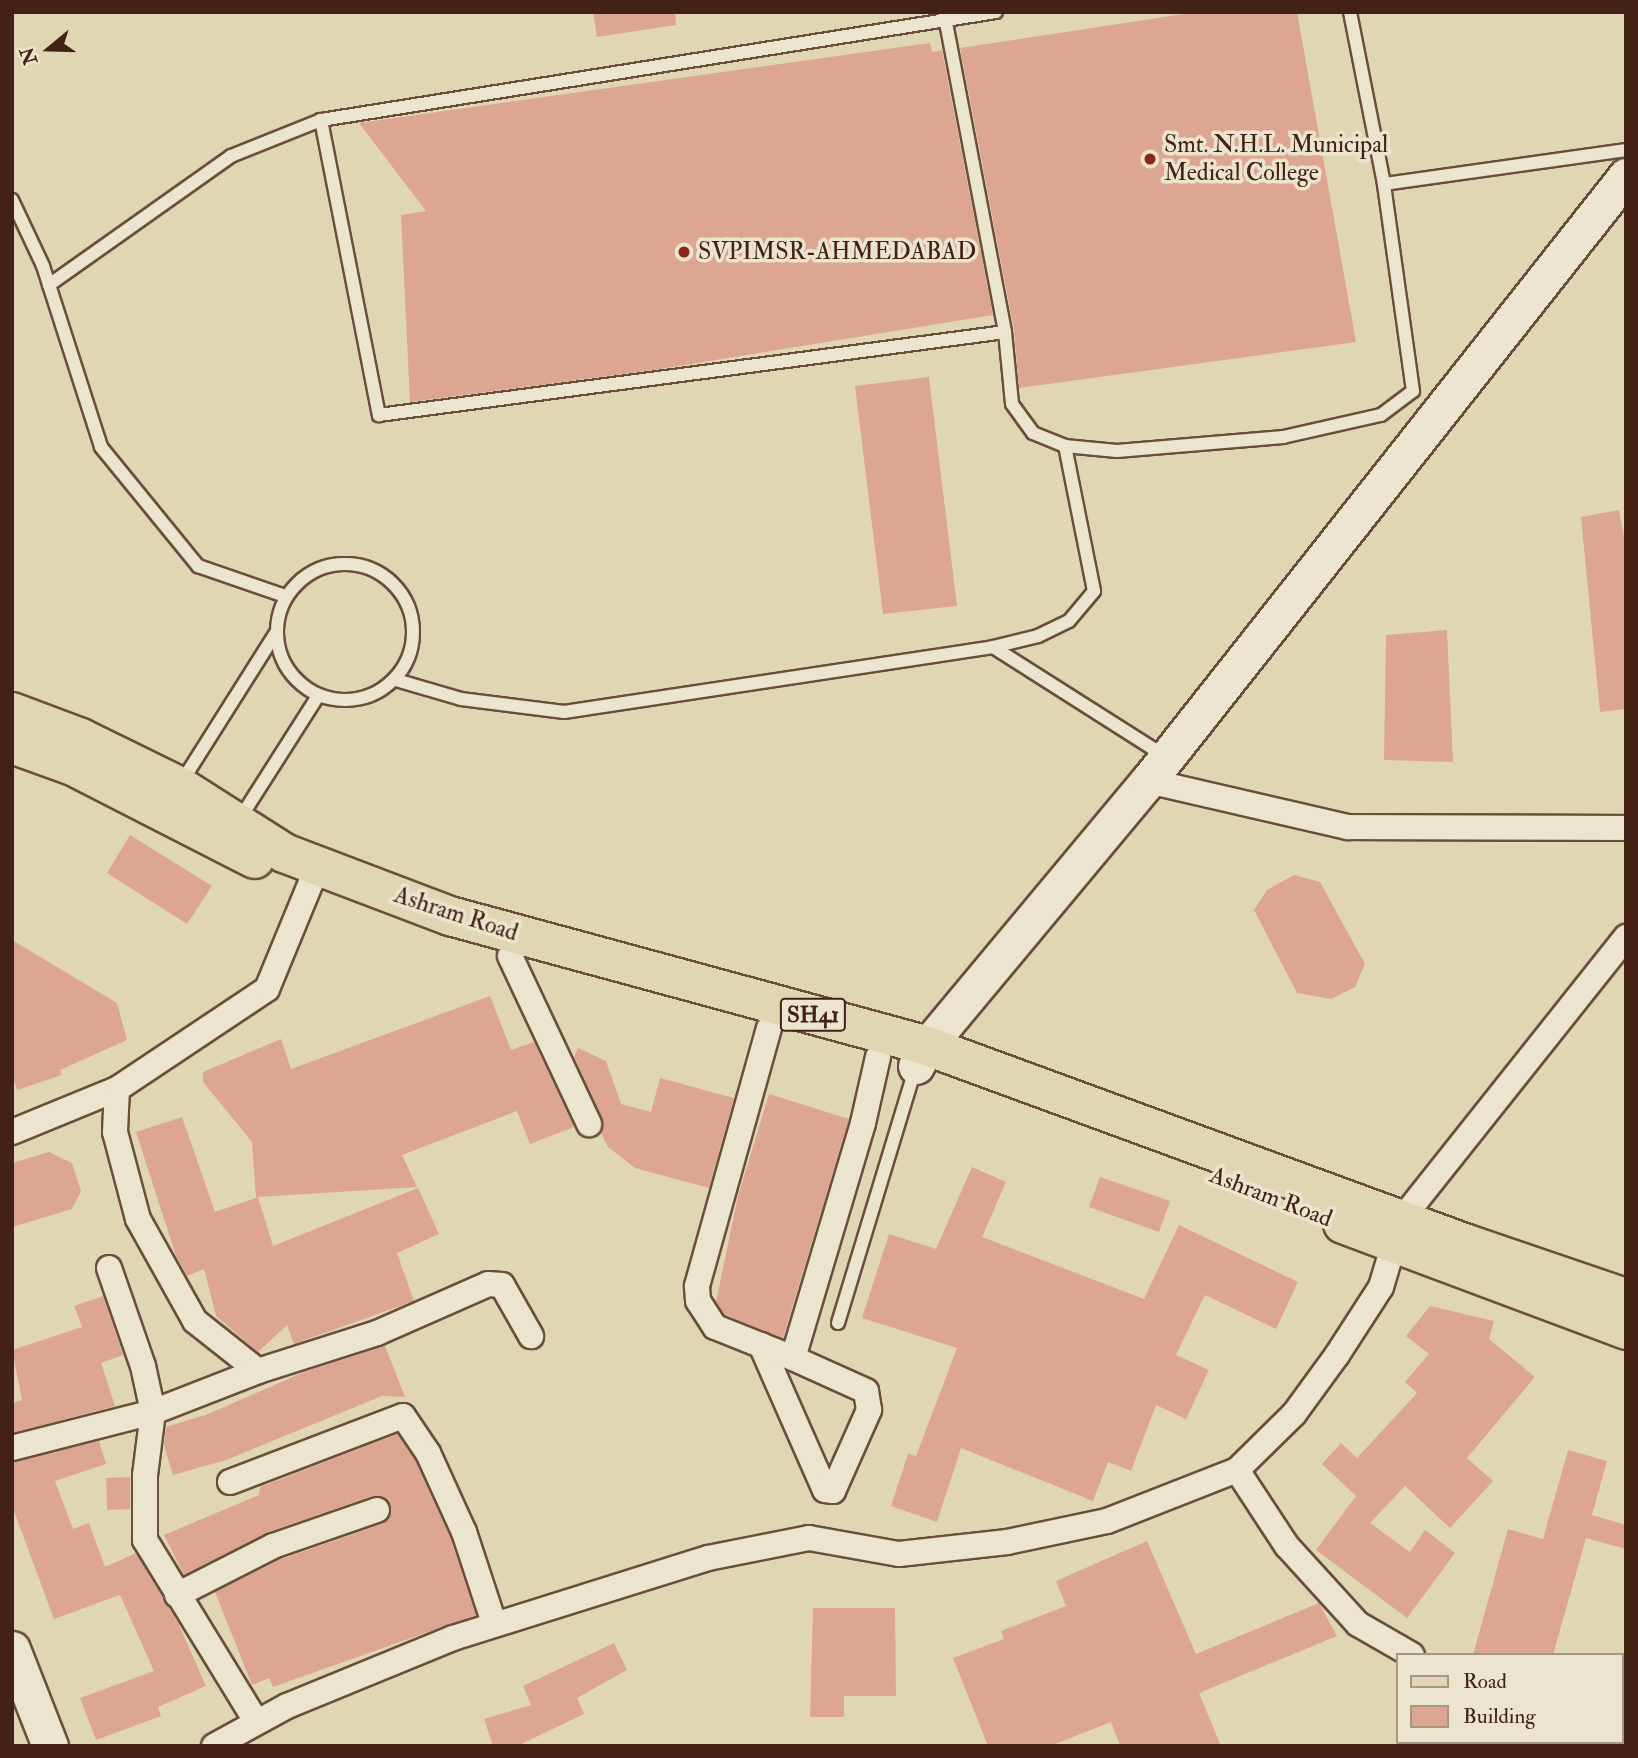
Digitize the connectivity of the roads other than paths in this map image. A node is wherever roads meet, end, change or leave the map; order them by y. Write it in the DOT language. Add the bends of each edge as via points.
graph roads {
  1 [pos="996,12"];
  2 [pos="1350,12"];
  3 [pos="946,17"];
  4 [pos="321,120"];
  5 [pos="1626,150"];
  6 [pos="1626,176"];
  7 [pos="1384,184"];
  8 [pos="12,200"];
  9 [pos="49,285"];
  10 [pos="1005,332"];
  11 [pos="1065,446"];
  12 [pos="285,596"];
  13 [pos="276,633"];
  14 [pos="993,647"];
  15 [pos="396,680"];
  16 [pos="317,696"];
  17 [pos="12,712"];
  18 [pos="12,744"];
  19 [pos="1157,769"];
  20 [pos="179,786"];
  21 [pos="1626,828"];
  22 [pos="232,833"];
  23 [pos="317,875"];
  24 [pos="1626,937"];
  25 [pos="510,956"];
  26 [pos="769,1028"];
  27 [pos="921,1056"];
  28 [pos="878,1057"];
  29 [pos="117,1089"];
  30 [pos="589,1125"];
  31 [pos="12,1132"];
  32 [pos="1398,1234"];
  33 [pos="109,1268"];
  34 [pos="1626,1298"];
  35 [pos="838,1323"];
  36 [pos="1626,1330"];
  37 [pos="531,1336"];
  38 [pos="761,1345"];
  39 [pos="793,1358"];
  40 [pos="258,1371"];
  41 [pos="153,1412"];
  42 [pos="12,1448"];
  43 [pos="1237,1470"];
  44 [pos="230,1482"];
  45 [pos="377,1510"];
  46 [pos="177,1595"];
  47 [pos="494,1623"];
  48 [pos="12,1649"];
  49 [pos="1409,1653"];
  50 [pos="256,1721"];
  51 [pos="50,1746"];
  52 [pos="214,1746"];
  1 -- 3 [label="lane"];
  2 -- 7 [label="lane"];
  3 -- 4 [label="lane"];
  3 -- 10 [label="lane"];
  4 -- 9 [label="lane" via="231,156"];
  4 -- 10 [label="lane" via="379,415"];
  5 -- 7 [label="lane"];
  6 -- 19 [label="street"];
  7 -- 11 [label="lane" via="1413,391 1381,415 1283,437 1117,451"];
  8 -- 9 [label="lane"];
  9 -- 12 [label="lane" via="101,447 198,566"];
  10 -- 11 [label="lane" via="1012,404 1033,433"];
  11 -- 14 [label="lane" via="1094,591 1069,621 1038,636"];
  12 -- 13 [label="lane"];
  12 -- 15 [label="lane" via="313,569 351,562 387,576 410,607 413,646"];
  13 -- 16 [label="lane" via="287,671"];
  13 -- 20 [label="lane"];
  14 -- 15 [label="lane" via="564,712 461,699"];
  14 -- 19 [label="lane"];
  15 -- 16 [label="lane" via="359,701"];
  16 -- 22 [label="lane"];
  17 -- 20 [label="main road, Ashram Road / SH41" via="82,738"];
  18 -- 22 [label="main road, Ashram Road"];
  19 -- 21 [label="street" via="1348,827"];
  19 -- 27 [label="street"];
  20 -- 22 [label="main road, Ashram Road / SH41"];
  22 -- 23 [label="main road, Ashram Road / SH41" via="284,852"];
  23 -- 25 [label="main road, Ashram Road" via="443,937"];
  23 -- 27 [label="main road, Ashram Road / SH41"];
  23 -- 29 [label="street" via="267,989"];
  24 -- 32 [label="street"];
  25 -- 26 [label="main road, Ashram Road"];
  25 -- 30 [label="street"];
  26 -- 28 [label="main road, Ashram Road"];
  26 -- 38 [label="street" via="697,1286 698,1301 709,1323"];
  27 -- 28 [label="main road, Ashram Road"];
  27 -- 32 [label="main road, Ashram Road / SH41" via="1178,1134"];
  27 -- 35 [label="lane"];
  28 -- 39 [label="street" via="863,1123"];
  29 -- 31 [label="street"];
  29 -- 40 [label="street" via="115,1132 138,1219 195,1321"];
  32 -- 34 [label="main road, Ashram Road / SH41"];
  32 -- 36 [label="main road, Ashram Road"];
  32 -- 43 [label="street" via="1381,1287 1337,1355 1294,1414"];
  33 -- 41 [label="street" via="143,1366"];
  37 -- 40 [label="street" via="502,1285 488,1284 377,1333"];
  38 -- 39 [label="street"];
  38 -- 39 [label="street" via="829,1492 838,1487 870,1398 860,1387"];
  40 -- 41 [label="street"];
  41 -- 42 [label="street"];
  41 -- 46 [label="street" via="145,1475 145,1540"];
  43 -- 47 [label="street" via="1107,1521 1032,1537 900,1554 809,1538 708,1558"];
  43 -- 49 [label="street" via="1287,1546 1358,1623"];
  44 -- 47 [label="street" via="403,1416 428,1454 464,1532"];
  45 -- 46 [label="street" via="273,1546"];
  46 -- 50 [label="street"];
  47 -- 50 [label="street"];
  48 -- 51 [label="street"];
  50 -- 52 [label="street"];
}
